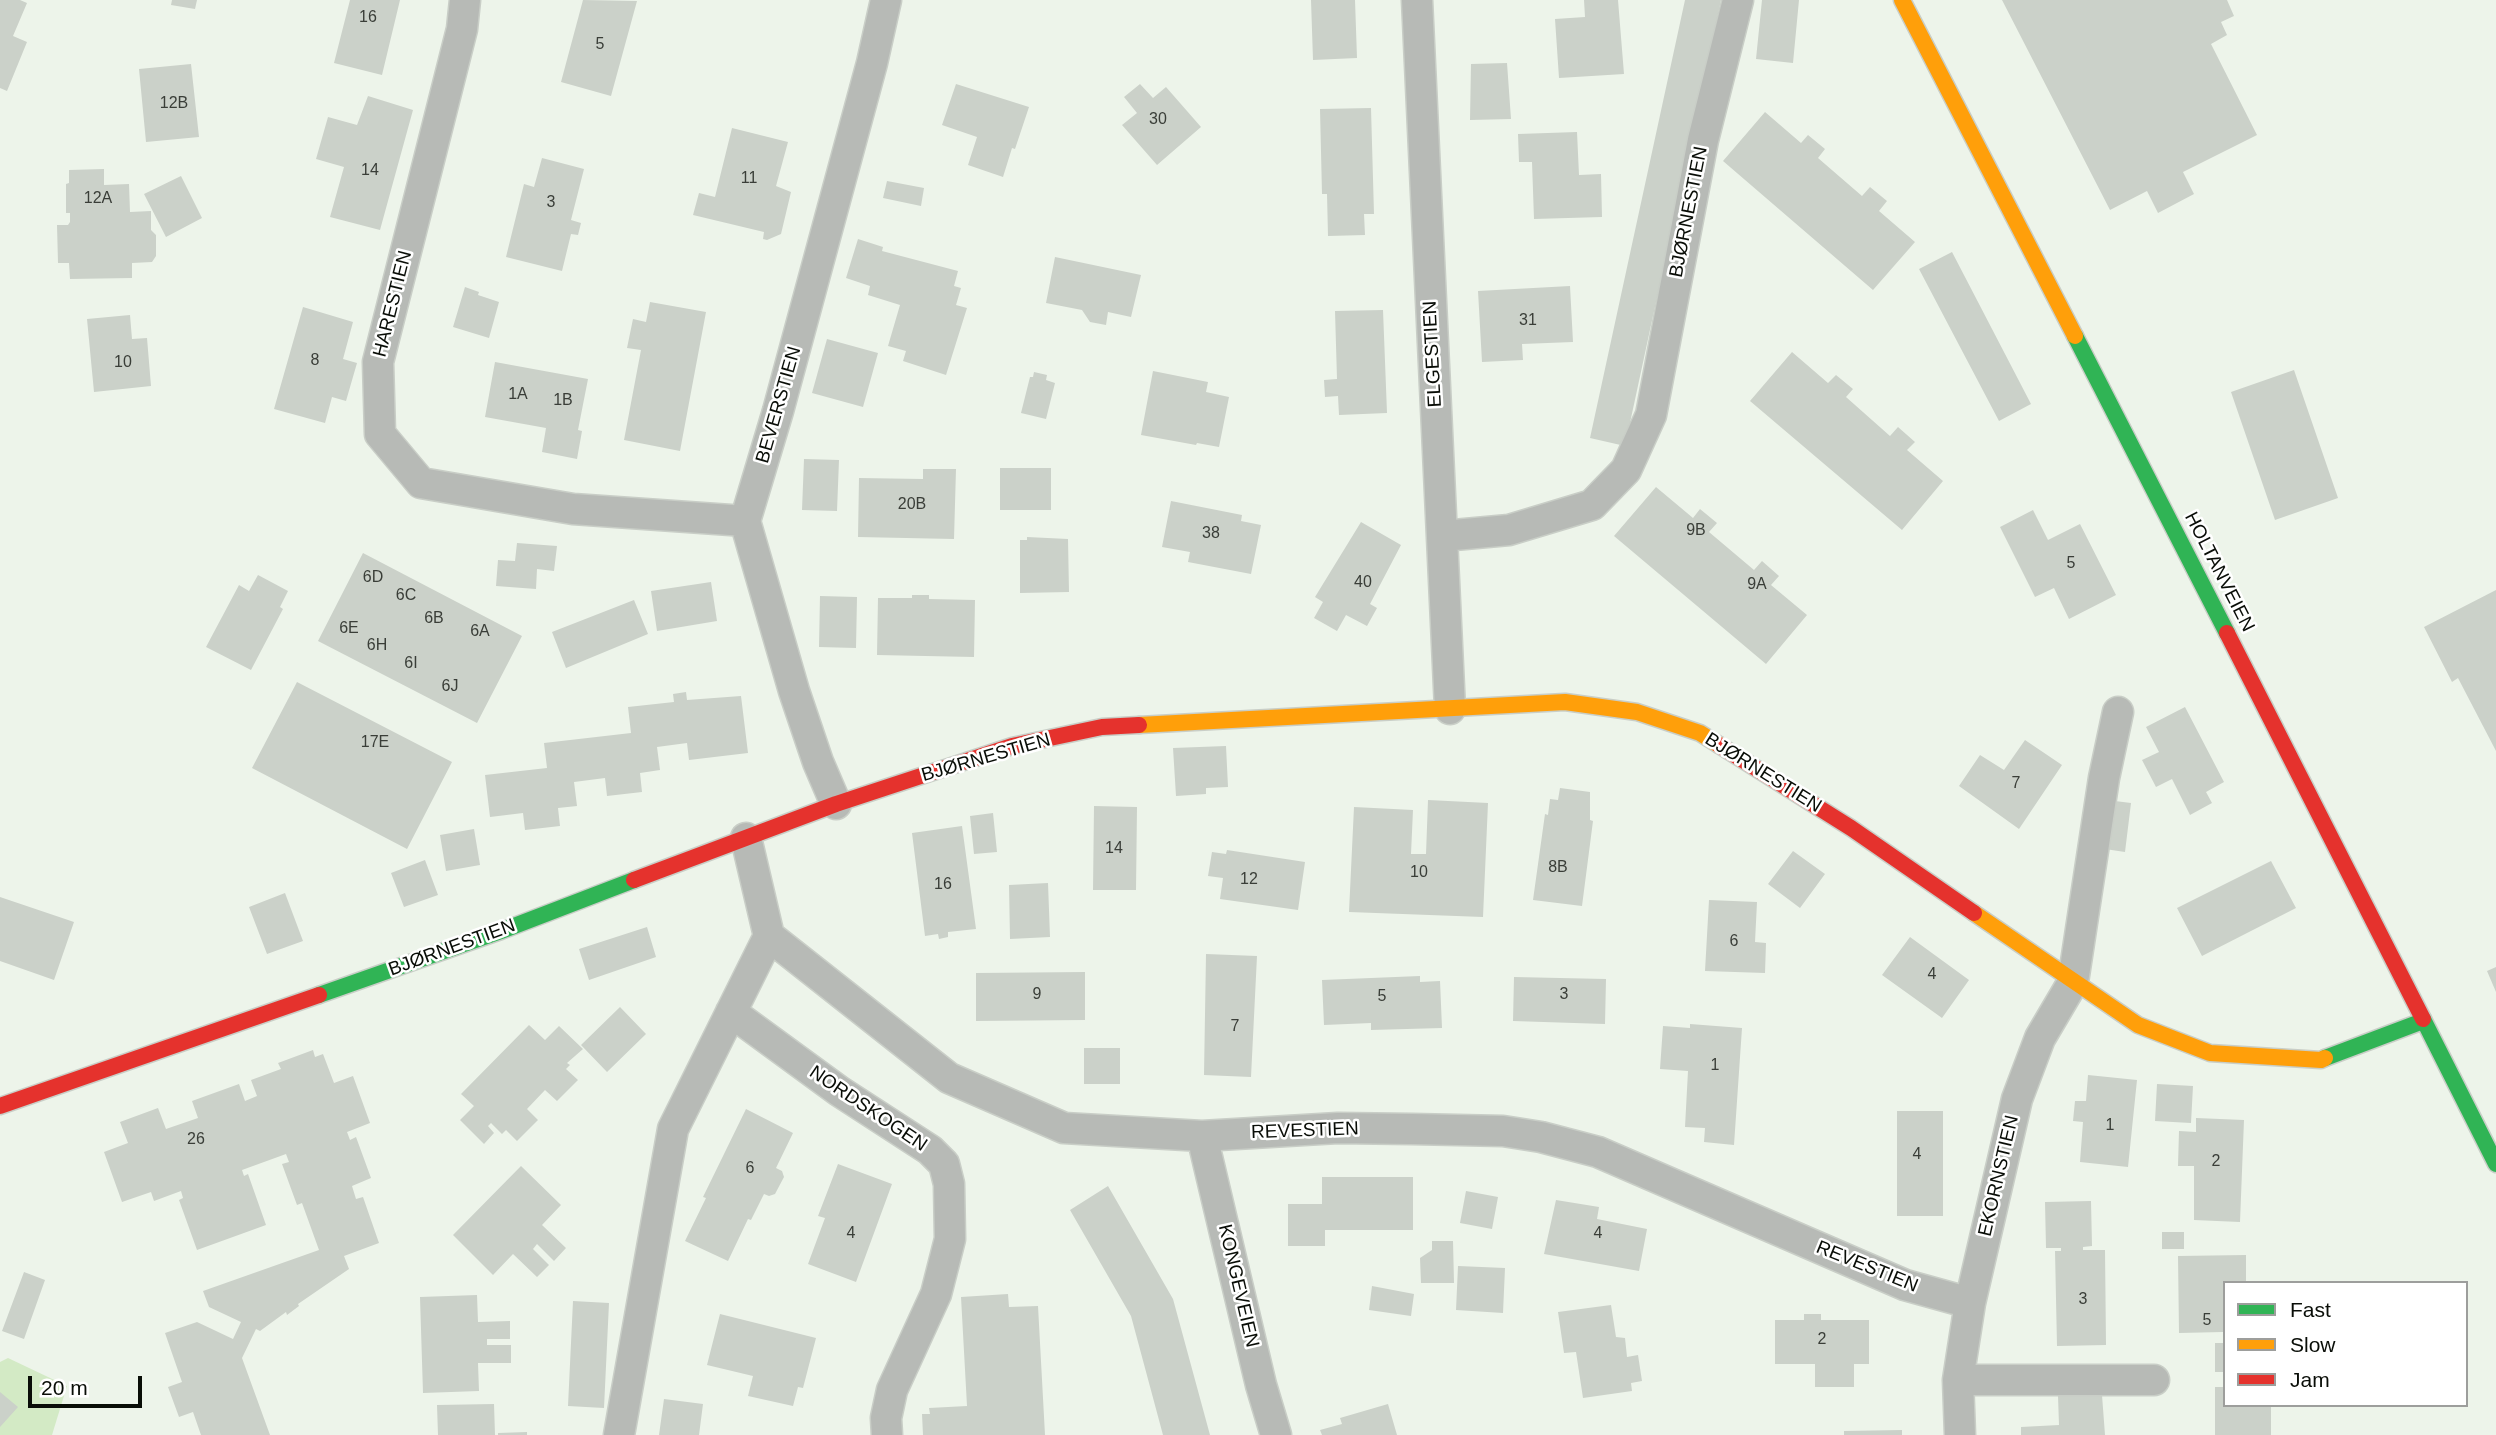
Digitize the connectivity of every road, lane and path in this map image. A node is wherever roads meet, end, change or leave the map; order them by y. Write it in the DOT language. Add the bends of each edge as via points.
graph roads {
  1 [pos="465,0"];
  2 [pos="886,0"];
  3 [pos="1417,0"];
  4 [pos="1738,0"];
  5 [pos="1902,0"];
  6 [pos="745,521"];
  7 [pos="1443,536"];
  8 [pos="1450,709"];
  9 [pos="2118,712"];
  10 [pos="836,804"];
  11 [pos="746,838"];
  12 [pos="769,936"];
  13 [pos="2073,982"];
  14 [pos="731,1012"];
  15 [pos="2423,1021"];
  16 [pos="0,1106"];
  17 [pos="1202,1136"];
  18 [pos="2496,1164"];
  19 [pos="1970,1303"];
  20 [pos="1958,1380"];
  21 [pos="2154,1380"];
  22 [pos="620,1435"];
  23 [pos="887,1435"];
  24 [pos="1276,1435"];
  25 [pos="1960,1435"];
  1 -- 6 [label="street, HARESTIEN" via="462,29 378,362 380,434 421,483 573,509"];
  2 -- 6 [label="street, BEVERSTIEN"];
  3 -- 7 [label="street, ELGESTIEN"];
  4 -- 7 [label="street, BJØRNESTIEN" via="1703,140 1651,415 1626,471 1592,505 1509,530"];
  5 -- 15 [label="street, HOLTANVEIEN"];
  6 -- 10 [label="street" via="794,691"];
  7 -- 8 [label="street, ELGESTIEN"];
  8 -- 10 [label="street, BJØRNESTIEN" via="1102,727 1012,746"];
  8 -- 13 [label="street, BJØRNESTIEN" via="1565,702 1637,712 1700,733 1851,828"];
  9 -- 13 [label="street"];
  10 -- 11 [label="street, BJØRNESTIEN"];
  11 -- 12 [label="street"];
  11 -- 16 [label="street, BJØRNESTIEN" via="500,931"];
  12 -- 14 [label="street"];
  12 -- 17 [label="street, REVESTIEN" via="950,1078 1065,1128"];
  13 -- 15 [label="street, BJØRNESTIEN" via="2138,1025 2210,1053 2321,1060"];
  13 -- 19 [label="street, EKORNSTIEN" via="2040,1038 2017,1099"];
  14 -- 22 [label="street" via="673,1129"];
  14 -- 23 [label="street, NORDSKOGEN" via="944,1164 950,1239 936,1294 892,1390"];
  15 -- 18 [label="street, HOLTANVEIEN"];
  17 -- 19 [label="street, REVESTIEN" via="1338,1128 1503,1131 1541,1137 1598,1152 1905,1285"];
  17 -- 24 [label="street, KONGEVEIEN"];
  19 -- 20 [label="street, EKORNSTIEN"];
  20 -- 21 [label="street"];
  20 -- 25 [label="street, EKORNSTIEN"];
}
